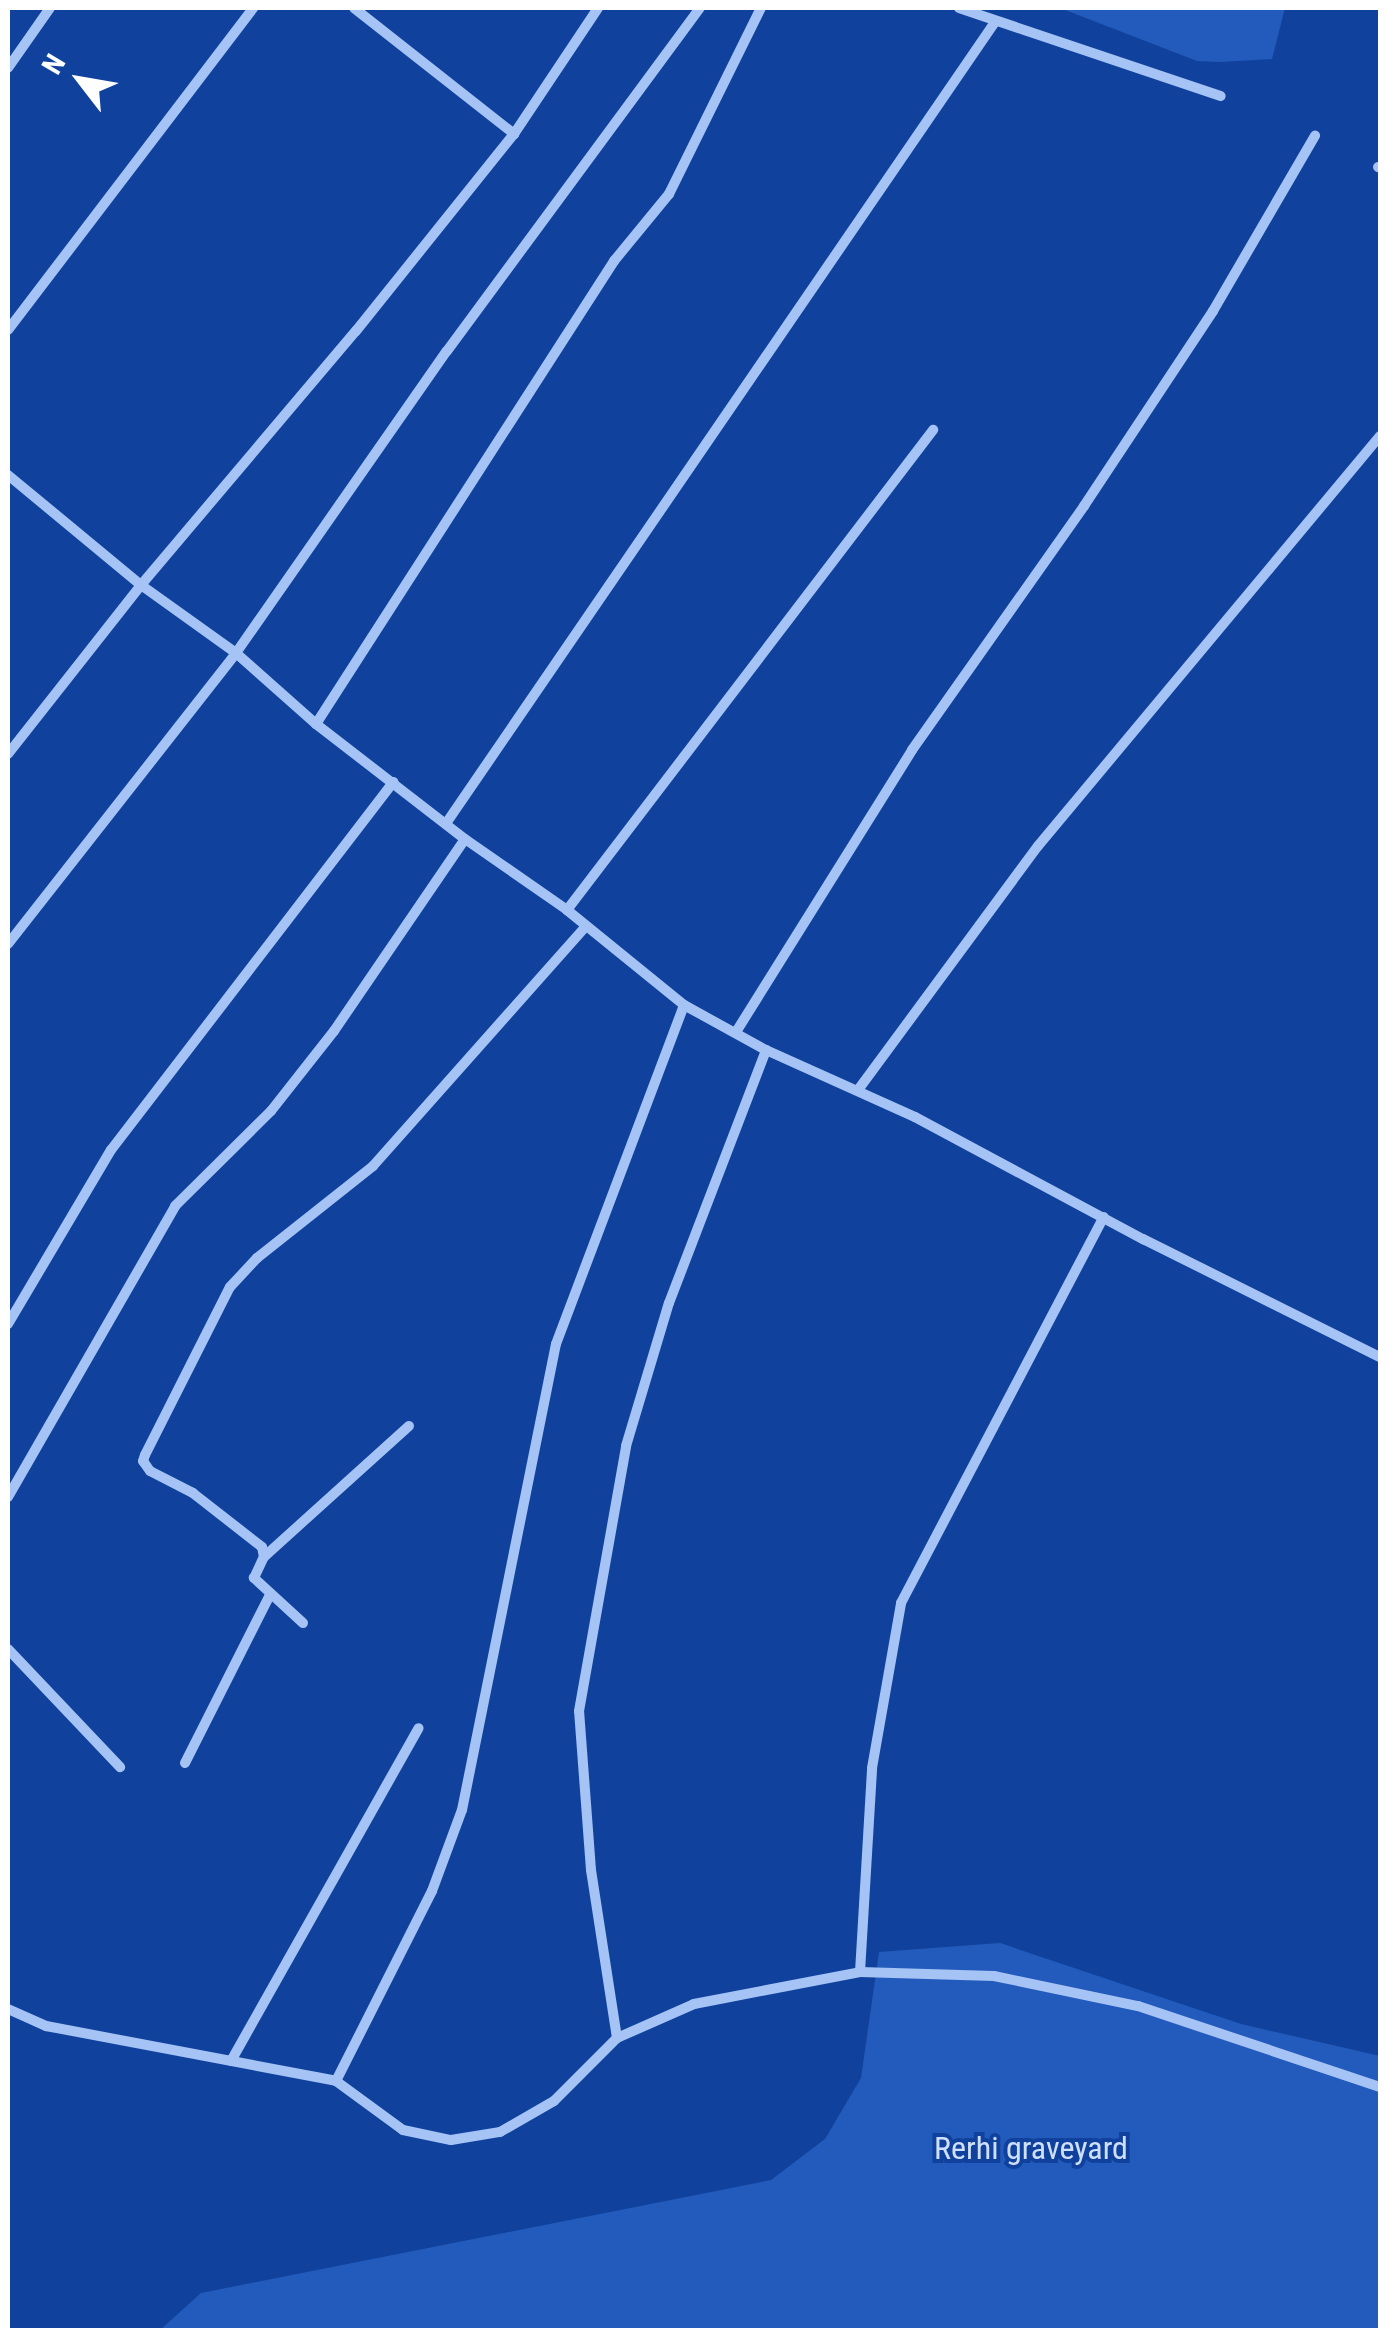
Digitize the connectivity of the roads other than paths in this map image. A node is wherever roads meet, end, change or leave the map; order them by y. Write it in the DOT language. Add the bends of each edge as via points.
graph roads {
  1 [pos="50,8"];
  2 [pos="253,8"];
  3 [pos="354,8"];
  4 [pos="598,8"];
  5 [pos="700,8"];
  6 [pos="761,8"];
  7 [pos="960,8"];
  8 [pos="996,22"];
  9 [pos="8,68"];
  10 [pos="1221,96"];
  11 [pos="514,134"];
  12 [pos="1316,136"];
  13 [pos="8,330"];
  14 [pos="933,430"];
  15 [pos="1380,436"];
  16 [pos="8,476"];
  17 [pos="140,585"];
  18 [pos="236,653"];
  19 [pos="316,724"];
  20 [pos="8,754"];
  21 [pos="393,782"];
  22 [pos="447,822"];
  23 [pos="465,839"];
  24 [pos="567,910"];
  25 [pos="585,927"];
  26 [pos="8,944"];
  27 [pos="684,1005"];
  28 [pos="736,1032"];
  29 [pos="766,1050"];
  30 [pos="858,1090"];
  31 [pos="1104,1217"];
  32 [pos="8,1324"];
  33 [pos="1380,1357"];
  34 [pos="409,1426"];
  35 [pos="8,1497"];
  36 [pos="264,1557"];
  37 [pos="270,1595"];
  38 [pos="303,1623"];
  39 [pos="8,1649"];
  40 [pos="419,1728"];
  41 [pos="185,1763"];
  42 [pos="120,1766"];
  43 [pos="860,1972"];
  44 [pos="8,2008"];
  45 [pos="617,2038"];
  46 [pos="231,2061"];
  47 [pos="336,2081"];
  48 [pos="1380,2088"];
  1 -- 9 [label="street"];
  2 -- 13 [label="street"];
  3 -- 11 [label="street"];
  4 -- 11 [label="street"];
  5 -- 18 [label="street" via="447,351"];
  6 -- 19 [label="street" via="670,194 614,261"];
  7 -- 8 [label="street"];
  8 -- 10 [label="street"];
  8 -- 22 [label="street"];
  11 -- 17 [label="street"];
  12 -- 28 [label="street" via="1213,311 912,750"];
  14 -- 24 [label="street"];
  15 -- 30 [label="street" via="1038,846"];
  16 -- 17 [label="street"];
  17 -- 18 [label="street"];
  17 -- 20 [label="street"];
  18 -- 19 [label="street"];
  18 -- 26 [label="street"];
  19 -- 21 [label="street"];
  21 -- 22 [label="street"];
  21 -- 32 [label="street" via="111,1150"];
  22 -- 23 [label="street"];
  23 -- 24 [label="street"];
  23 -- 35 [label="street" via="334,1032 271,1112 175,1206"];
  24 -- 25 [label="street"];
  25 -- 27 [label="street"];
  25 -- 36 [label="street" via="373,1166 230,1287 143,1461 251,1538"];
  27 -- 28 [label="street"];
  27 -- 47 [label="street" via="556,1344 462,1810 432,1891"];
  28 -- 29 [label="street"];
  29 -- 30 [label="street"];
  29 -- 45 [label="street" via="669,1304 626,1446 578,1711 591,1870"];
  30 -- 31 [label="street"];
  31 -- 33 [label="street"];
  31 -- 43 [label="street" via="902,1603 872,1768"];
  34 -- 36 [label="street"];
  36 -- 37 [label="street" via="254,1578"];
  37 -- 38 [label="street"];
  37 -- 41 [label="street"];
  39 -- 42 [label="street"];
  40 -- 46 [label="street"];
  43 -- 45 [label="street" via="694,2004"];
  43 -- 48 [label="street" via="994,1976 1138,2006"];
  44 -- 46 [label="street" via="46,2026"];
  45 -- 47 [label="street" via="554,2100 500,2132 452,2140 403,2130"];
  46 -- 47 [label="street"];
}
